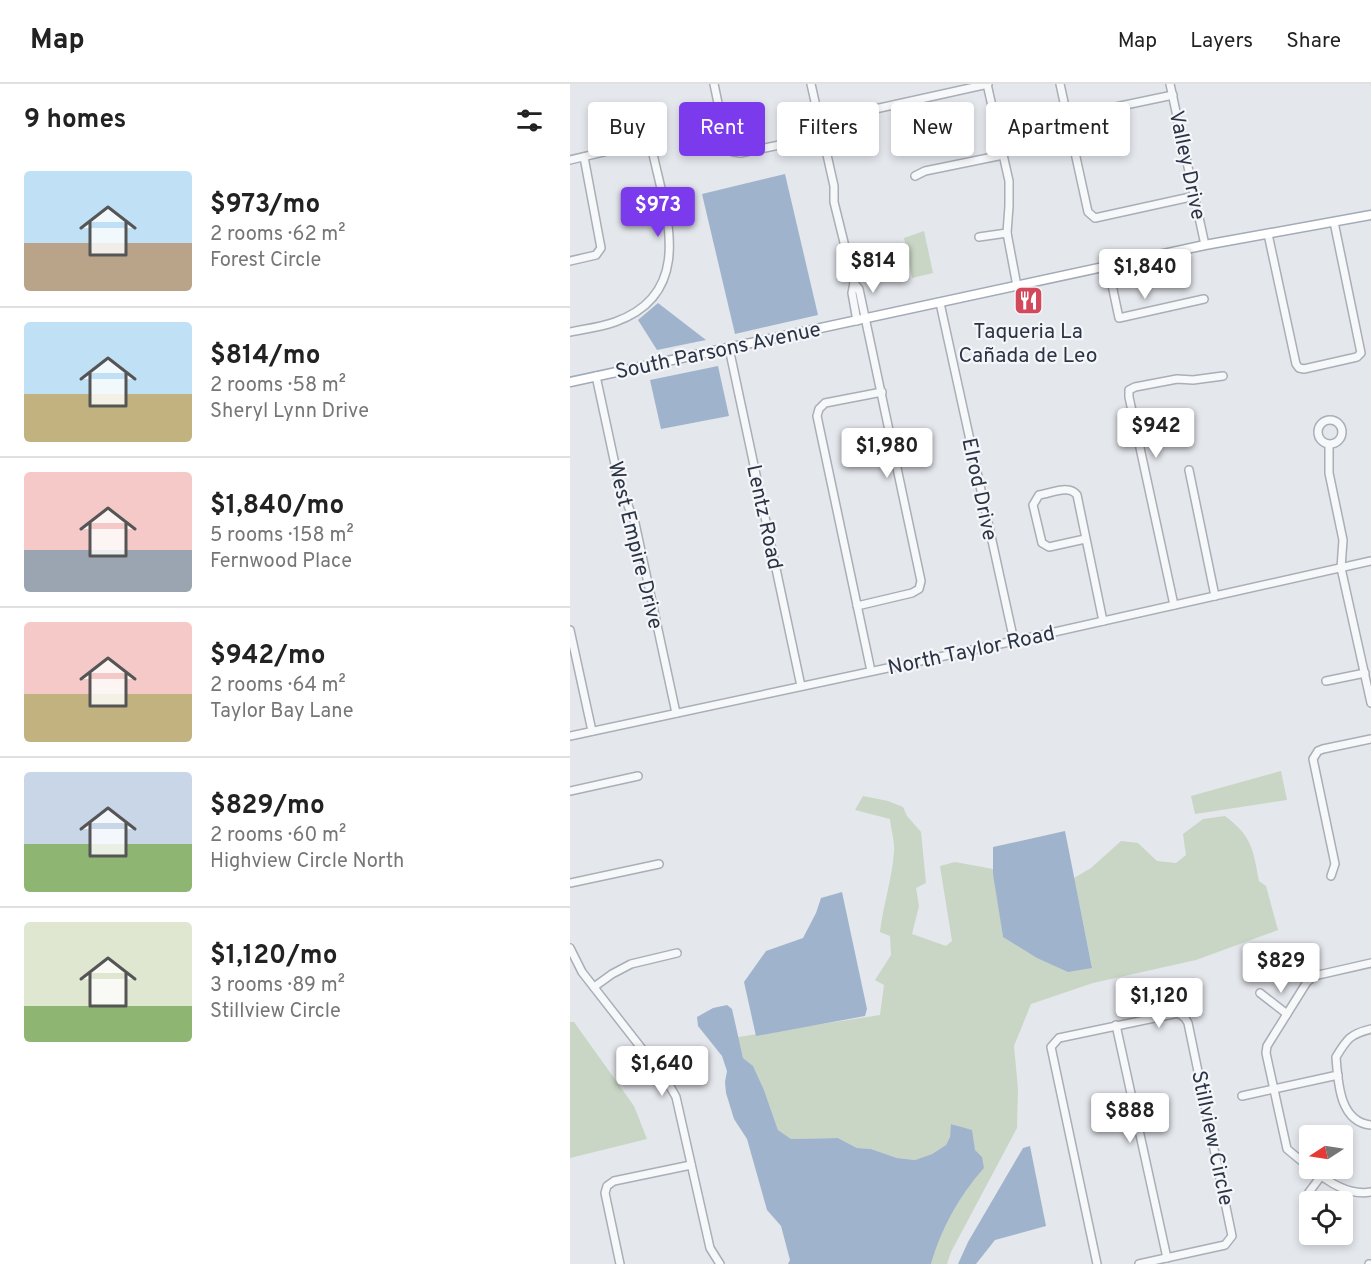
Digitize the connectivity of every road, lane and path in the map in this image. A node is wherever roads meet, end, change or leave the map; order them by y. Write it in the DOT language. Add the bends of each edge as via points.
graph roads {
  1 [pos="714,84"];
  2 [pos="811,84"];
  3 [pos="988,84"];
  4 [pos="1060,84"];
  5 [pos="1170,84"];
  6 [pos="1173,95"];
  7 [pos="815,102"];
  8 [pos="992,102"];
  9 [pos="1064,102"];
  10 [pos="1130,104"];
  11 [pos="879,108"];
  12 [pos="777,145"];
  13 [pos="827,156"];
  14 [pos="998,156"];
  15 [pos="1003,156"];
  16 [pos="1076,156"];
  17 [pos="584,157"];
  18 [pos="570,160"];
  19 [pos="915,176"];
  20 [pos="1195,196"];
  21 [pos="1371,214"];
  22 [pos="1334,222"];
  23 [pos="1006,233"];
  24 [pos="1268,234"];
  25 [pos="980,237"];
  26 [pos="1205,245"];
  27 [pos="570,261"];
  28 [pos="1108,266"];
  29 [pos="1017,286"];
  30 [pos="1204,299"];
  31 [pos="940,303"];
  32 [pos="861,320"];
  33 [pos="570,332"];
  34 [pos="729,348"];
  35 [pos="596,376"];
  36 [pos="1223,376"];
  37 [pos="570,382"];
  38 [pos="882,392"];
  39 [pos="1329,445"];
  40 [pos="1189,470"];
  41 [pos="1085,539"];
  42 [pos="1371,561"];
  43 [pos="1341,568"];
  44 [pos="1215,596"];
  45 [pos="1173,605"];
  46 [pos="857,606"];
  47 [pos="1103,621"];
  48 [pos="570,630"];
  49 [pos="1014,641"];
  50 [pos="871,671"];
  51 [pos="1365,673"];
  52 [pos="1326,681"];
  53 [pos="801,687"];
  54 [pos="1371,703"];
  55 [pos="676,713"];
  56 [pos="592,731"];
  57 [pos="570,736"];
  58 [pos="1371,739"];
  59 [pos="638,776"];
  60 [pos="570,790"];
  61 [pos="659,864"];
  62 [pos="1331,876"];
  63 [pos="570,883"];
  64 [pos="570,948"];
  65 [pos="677,953"];
  66 [pos="1371,963"];
  67 [pos="594,987"];
  68 [pos="1260,993"];
  69 [pos="1287,1014"];
  70 [pos="1116,1025"];
  71 [pos="1371,1029"];
  72 [pos="1338,1075"];
  73 [pos="1274,1089"];
  74 [pos="1242,1096"];
  75 [pos="1371,1125"];
  76 [pos="1299,1159"];
  77 [pos="692,1165"];
  78 [pos="1319,1179"];
  79 [pos="1326,1179"];
  80 [pos="1309,1191"];
  81 [pos="1371,1192"];
  82 [pos="1167,1258"];
  83 [pos="620,1264"];
  84 [pos="720,1264"];
  85 [pos="1097,1264"];
  86 [pos="1139,1264"];
  1 -- 12 [label="street" via="727,146 733,152"];
  2 -- 7 [label="street"];
  3 -- 8 [label="street"];
  3 -- 11 [label="street"];
  4 -- 9 [label="street"];
  5 -- 6 [label="street, Valley Drive"];
  6 -- 10 [label="street"];
  6 -- 20 [label="street, Valley Drive"];
  13 -- 32 [label="street" via="854,283 852,293"];
  14 -- 19 [label="street"];
  15 -- 23 [label="street" via="1010,194"];
  16 -- 20 [label="street" via="1088,212 1095,218"];
  17 -- 18 [label="street"];
  17 -- 27 [label="street" via="601,248 596,255"];
  17 -- 33 [label="street" via="637,144 650,149 670,230 670,251 661,283 638,310 613,323"];
  20 -- 26 [label="street, Valley Drive"];
  21 -- 22 [label="main road, South Parsons Avenue"];
  22 -- 24 [label="main road, South Parsons Avenue"];
  22 -- 24 [label="street" via="1361,353 1304,369 1296,364"];
  23 -- 25 [label="street"];
  23 -- 29 [label="street"];
  24 -- 26 [label="main road, South Parsons Avenue"];
  26 -- 28 [label="main road, South Parsons Avenue"];
  28 -- 29 [label="main road, South Parsons Avenue"];
  28 -- 30 [label="street" via="1119,318"];
  29 -- 31 [label="main road, South Parsons Avenue"];
  31 -- 32 [label="main road, South Parsons Avenue"];
  31 -- 49 [label="street, Elrod Drive"];
  32 -- 34 [label="main road, South Parsons Avenue"];
  32 -- 38 [label="street"];
  34 -- 35 [label="main road, South Parsons Avenue"];
  34 -- 53 [label="street, Lentz Road"];
  35 -- 37 [label="main road, South Parsons Avenue"];
  35 -- 55 [label="street, West Empire Drive" via="619,483 635,523"];
  36 -- 45 [label="street" via="1177,379 1129,390"];
  38 -- 46 [label="street" via="921,581 919,589 912,593"];
  38 -- 46 [label="street" via="825,404 817,412"];
  39 -- 43 [label="street" via="1329,473 1343,540"];
  40 -- 44 [label="street"];
  41 -- 41 [label="street" via="1075,492 1068,489 1036,498 1033,505 1042,543 1049,547"];
  41 -- 47 [label="street"];
  42 -- 43 [label="street, North Taylor Road"];
  43 -- 44 [label="street, North Taylor Road"];
  43 -- 51 [label="street"];
  44 -- 45 [label="street, North Taylor Road"];
  45 -- 47 [label="street, North Taylor Road"];
  46 -- 50 [label="street"];
  47 -- 49 [label="street, North Taylor Road"];
  48 -- 56 [label="street"];
  49 -- 50 [label="street, North Taylor Road"];
  50 -- 53 [label="street, North Taylor Road"];
  51 -- 52 [label="street"];
  51 -- 54 [label="street"];
  53 -- 55 [label="street, North Taylor Road"];
  55 -- 56 [label="street, North Taylor Road"];
  56 -- 57 [label="street, North Taylor Road"];
  58 -- 62 [label="street" via="1323,749 1313,759 1335,864"];
  59 -- 60 [label="street"];
  61 -- 63 [label="street"];
  64 -- 67 [label="street"];
  65 -- 67 [label="street" via="631,964"];
  66 -- 69 [label="street" via="1314,976"];
  67 -- 77 [label="street" via="672,1088"];
  68 -- 69 [label="street"];
  69 -- 73 [label="street" via="1267,1046"];
  70 -- 82 [label="street"];
  70 -- 82 [label="street, Stillview Circle" via="1173,1013 1182,1015 1188,1023 1232,1236 1225,1245"];
  70 -- 85 [label="street, Stillview Circle" via="1059,1038 1051,1047"];
  71 -- 72 [label="street" via="1348,1038 1336,1057"];
  72 -- 73 [label="street"];
  72 -- 75 [label="street" via="1349,1114"];
  73 -- 74 [label="street"];
  73 -- 76 [label="street" via="1287,1149"];
  77 -- 83 [label="street" via="614,1181 607,1186 605,1193"];
  77 -- 84 [label="street" via="708,1239"];
  78 -- 80 [label="street"];
  79 -- 81 [label="street" via="1350,1192"];
  82 -- 86 [label="street, Stillview Circle"];
}
